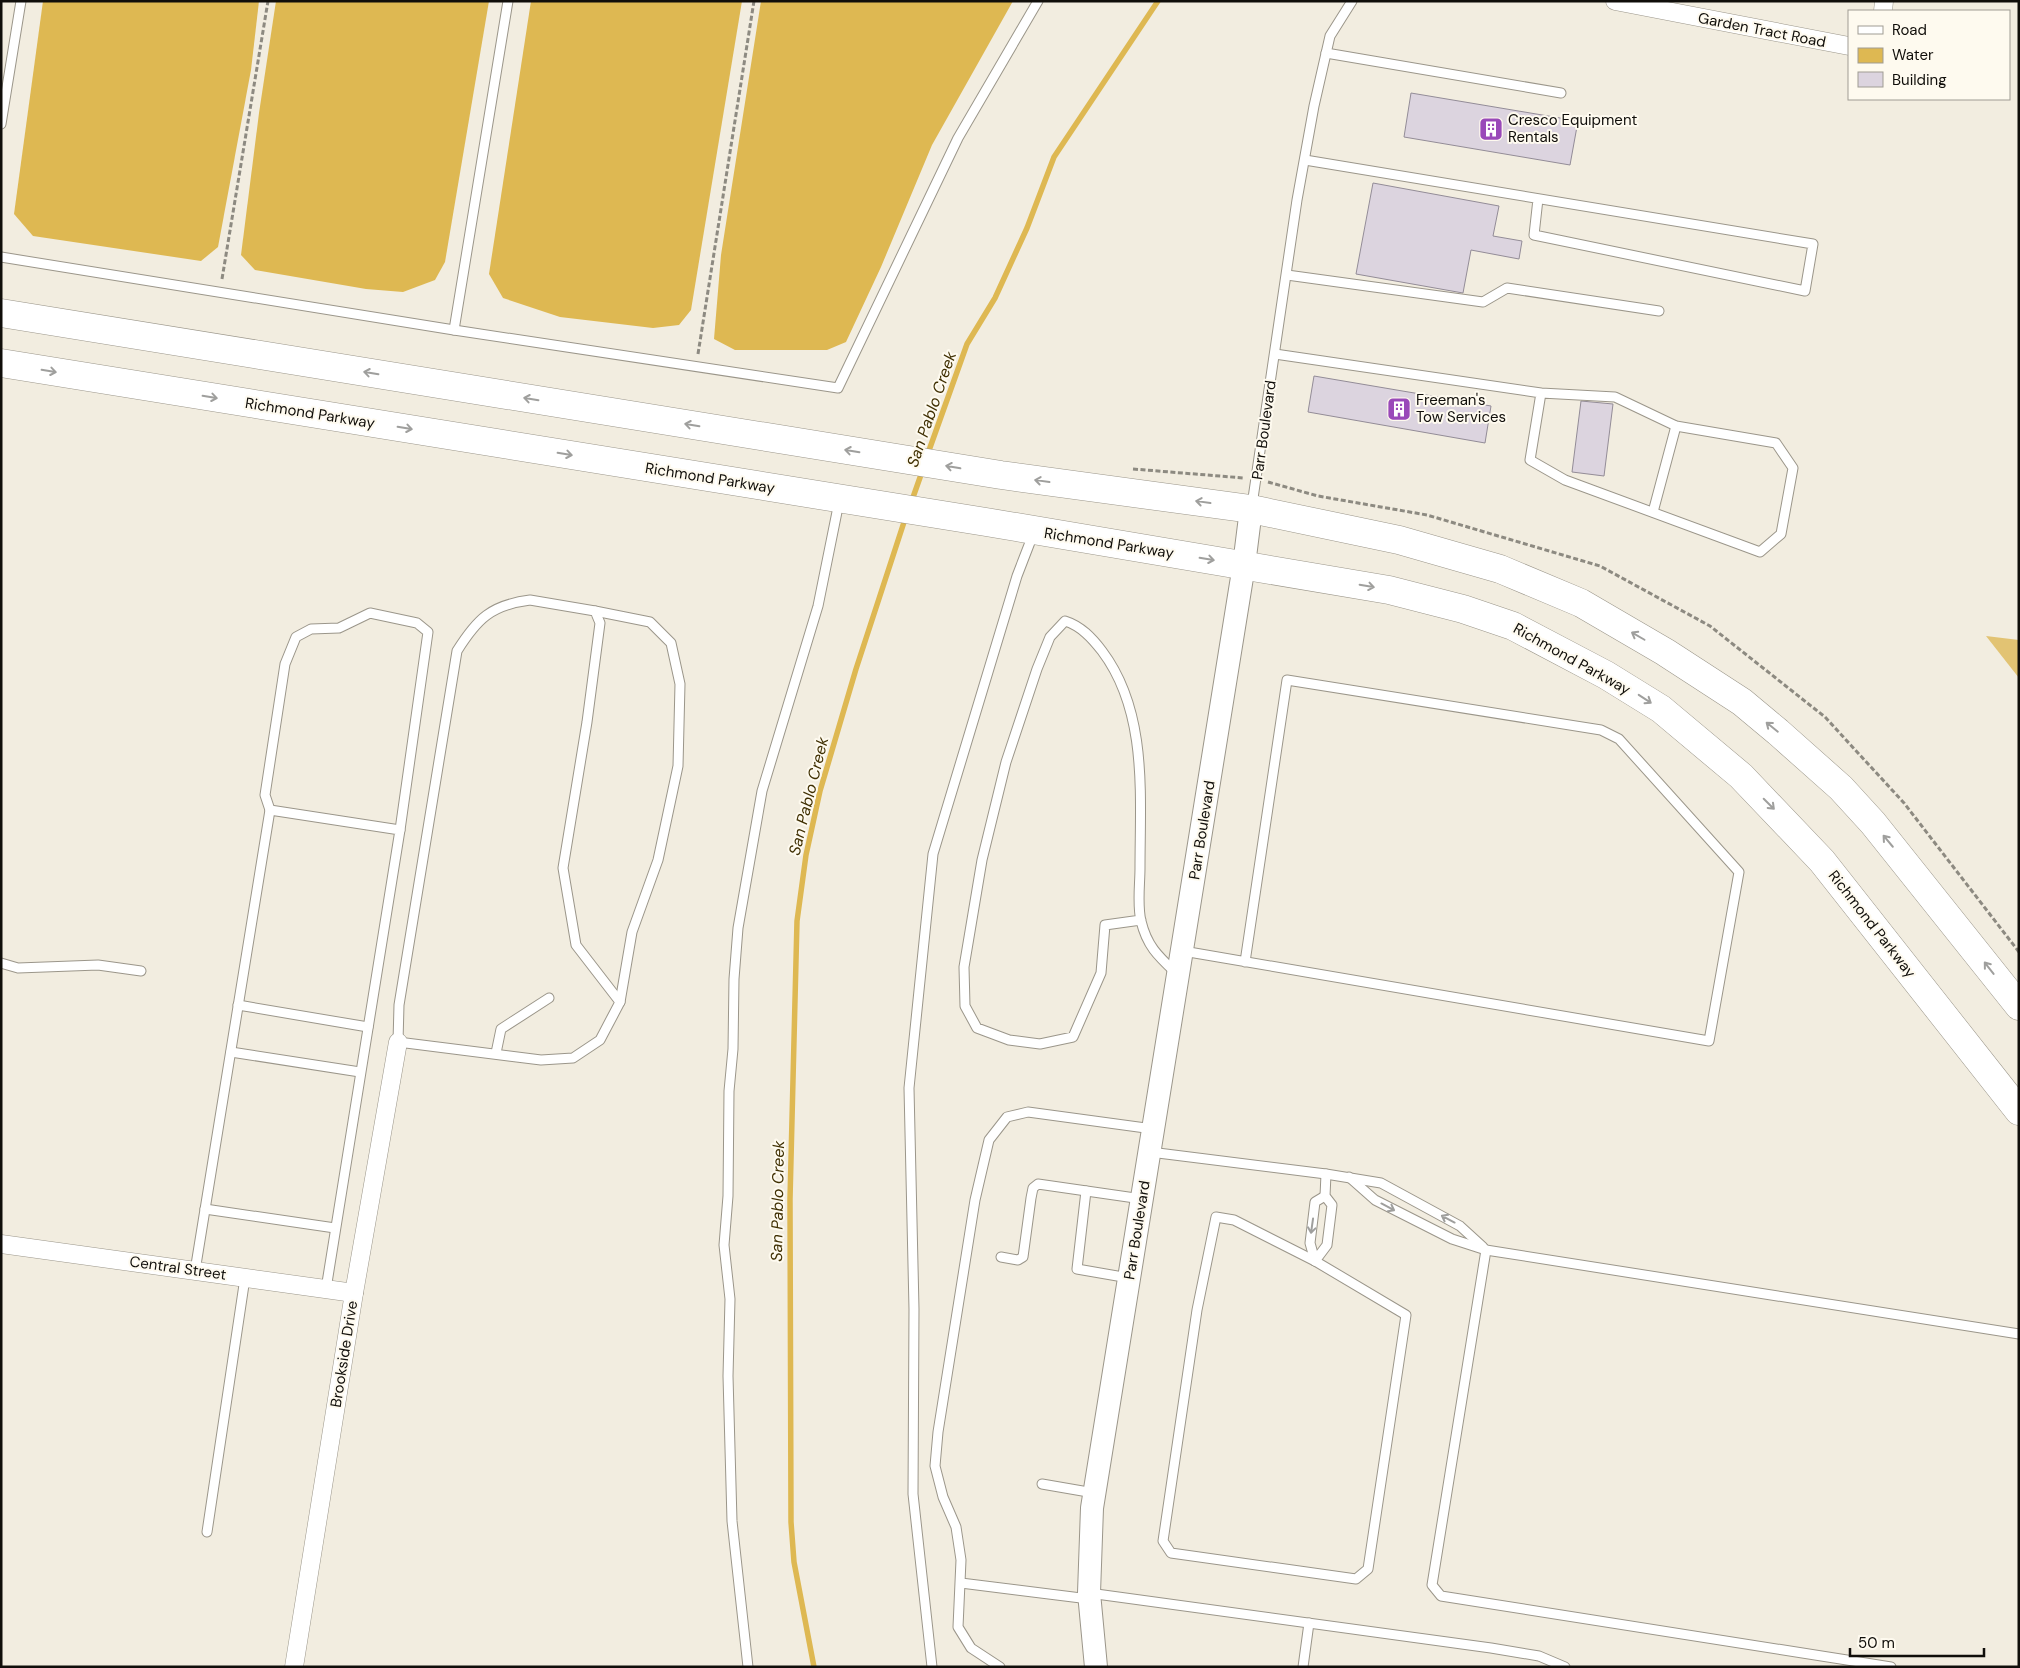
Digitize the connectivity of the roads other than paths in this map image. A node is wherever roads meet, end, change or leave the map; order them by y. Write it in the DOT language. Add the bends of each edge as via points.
graph roads {
  1 [pos="21,1"];
  2 [pos="508,1"];
  3 [pos="1038,1"];
  4 [pos="1352,1"];
  5 [pos="1616,1"];
  6 [pos="1848,46"];
  7 [pos="1326,53"];
  8 [pos="1561,93"];
  9 [pos="1,124"];
  10 [pos="1304,160"];
  11 [pos="1538,199"];
  12 [pos="1,257"];
  13 [pos="1287,275"];
  14 [pos="1659,311"];
  15 [pos="1,313"];
  16 [pos="454,330"];
  17 [pos="1275,354"];
  18 [pos="1,363"];
  19 [pos="1541,393"];
  20 [pos="1676,426"];
  21 [pos="840,499"];
  22 [pos="1251,509"];
  23 [pos="1653,512"];
  24 [pos="1034,530"];
  25 [pos="1244,565"];
  26 [pos="594,611"];
  27 [pos="270,810"];
  28 [pos="400,830"];
  29 [pos="1141,920"];
  30 [pos="1182,951"];
  31 [pos="1245,962"];
  32 [pos="1,963"];
  33 [pos="141,971"];
  34 [pos="1178,974"];
  35 [pos="549,998"];
  36 [pos="620,1002"];
  37 [pos="238,1005"];
  38 [pos="2019,1006"];
  39 [pos="368,1027"];
  40 [pos="398,1042"];
  41 [pos="231,1052"];
  42 [pos="496,1053"];
  43 [pos="360,1072"];
  44 [pos="2019,1111"];
  45 [pos="1154,1129"];
  46 [pos="1150,1152"];
  47 [pos="1326,1174"];
  48 [pos="1349,1177"];
  49 [pos="1086,1191"];
  50 [pos="1325,1196"];
  51 [pos="1142,1199"];
  52 [pos="205,1209"];
  53 [pos="336,1228"];
  54 [pos="1,1244"];
  55 [pos="1486,1250"];
  56 [pos="1001,1257"];
  57 [pos="1315,1261"];
  58 [pos="195,1270"];
  59 [pos="245,1278"];
  60 [pos="1129,1278"];
  61 [pos="326,1289"];
  62 [pos="354,1292"];
  63 [pos="2019,1334"];
  64 [pos="1042,1484"];
  65 [pos="1095,1493"];
  66 [pos="206,1532"];
  67 [pos="961,1584"];
  68 [pos="1089,1596"];
  69 [pos="1309,1623"];
  70 [pos="294,1667"];
  71 [pos="748,1667"];
  72 [pos="932,1667"];
  73 [pos="1000,1667"];
  74 [pos="1096,1667"];
  75 [pos="1302,1667"];
  76 [pos="1565,1667"];
  77 [pos="1891,1667"];
  1 -- 9 [label="lane"];
  2 -- 16 [label="lane"];
  3 -- 16 [label="lane" via="958,138 838,388"];
  4 -- 7 [label="lane, Parr Boulevard" via="1330,36"];
  5 -- 6 [label="street, Garden Tract Road"];
  7 -- 8 [label="lane"];
  7 -- 10 [label="lane, Parr Boulevard"];
  10 -- 11 [label="lane"];
  10 -- 13 [label="lane, Parr Boulevard"];
  11 -- 11 [label="lane" via="1813,244 1805,291 1534,235"];
  12 -- 16 [label="lane"];
  13 -- 14 [label="lane" via="1483,302 1507,288"];
  13 -- 17 [label="lane, Parr Boulevard"];
  22 -- 15 [label="highway, one-way" via="1001,475"];
  17 -- 19 [label="lane"];
  17 -- 22 [label="lane, Parr Boulevard"];
  18 -- 21 [label="highway, Richmond Parkway, one-way"];
  19 -- 20 [label="lane" via="1615,397"];
  19 -- 23 [label="lane" via="1530,460 1565,480"];
  20 -- 23 [label="lane"];
  20 -- 23 [label="lane" via="1776,443 1794,468 1781,534 1760,552"];
  21 -- 24 [label="highway, Richmond Parkway"];
  21 -- 71 [label="lane" via="818,606 762,791 738,928 724,1245 730,1299 728,1376 732,1521"];
  22 -- 25 [label="street, Parr Boulevard"];
  38 -- 22 [label="highway, one-way" via="1873,822 1840,788 1742,702 1665,652 1581,603 1500,569 1399,540"];
  24 -- 25 [label="highway, Richmond Parkway, one-way"];
  24 -- 72 [label="lane" via="1017,576 933,854 909,1088 914,1309 913,1494"];
  25 -- 30 [label="street, Parr Boulevard"];
  25 -- 44 [label="highway, Richmond Parkway, one-way" via="1388,590 1513,626 1606,675 1661,710 1741,776 1822,861"];
  26 -- 36 [label="lane" via="600,623 563,868 576,945"];
  26 -- 36 [label="lane" via="650,622 670,643 680,684 678,766 658,860 632,932"];
  26 -- 40 [label="lane" via="530,600 509,603 488,613 471,628 456,651 399,1005"];
  27 -- 28 [label="lane"];
  27 -- 28 [label="lane" via="265,796 285,664 296,637 310,629 339,628 370,613 385,615 417,623 428,632"];
  27 -- 37 [label="lane"];
  28 -- 39 [label="lane"];
  29 -- 29 [label="lane" via="1139,762 1132,714 1116,671 1077,624 1065,621 1050,637 1006,762 982,860 964,967 964,1006 977,1028 1009,1040 1040,1044 1073,1037 1101,973 1105,925"];
  29 -- 34 [label="lane" via="1152,951"];
  30 -- 31 [label="lane"];
  30 -- 34 [label="street, Parr Boulevard"];
  31 -- 31 [label="lane" via="1709,1042 1739,872 1619,738 1601,730 1287,680"];
  32 -- 33 [label="lane" via="18,968 98,964"];
  34 -- 45 [label="street, Parr Boulevard"];
  35 -- 42 [label="lane" via="501,1029"];
  36 -- 42 [label="lane" via="600,1040 573,1058 541,1060"];
  37 -- 39 [label="lane"];
  37 -- 41 [label="lane"];
  39 -- 43 [label="lane"];
  40 -- 42 [label="lane"];
  40 -- 62 [label="street, Brookside Drive"];
  41 -- 43 [label="lane"];
  41 -- 52 [label="lane"];
  43 -- 53 [label="lane"];
  45 -- 46 [label="street, Parr Boulevard"];
  45 -- 67 [label="lane" via="1028,1112 1007,1117 988,1140 975,1200 935,1466 943,1497 956,1527"];
  46 -- 47 [label="lane"];
  46 -- 51 [label="street, Parr Boulevard"];
  47 -- 48 [label="lane"];
  47 -- 50 [label="lane"];
  48 -- 55 [label="lane, one-way" via="1375,1200 1452,1239"];
  55 -- 48 [label="lane, one-way" via="1460,1226 1381,1183"];
  49 -- 51 [label="lane"];
  49 -- 56 [label="lane" via="1038,1184 1030,1198 1023,1258"];
  49 -- 60 [label="lane" via="1077,1269"];
  50 -- 57 [label="lane" via="1332,1205 1326,1245"];
  50 -- 57 [label="lane, one-way" via="1315,1202 1310,1243"];
  51 -- 60 [label="street, Parr Boulevard"];
  52 -- 53 [label="lane"];
  52 -- 58 [label="lane"];
  53 -- 61 [label="lane"];
  54 -- 58 [label="street, Central Street"];
  55 -- 63 [label="lane"];
  55 -- 77 [label="lane" via="1432,1585 1441,1596"];
  57 -- 57 [label="lane" via="1234,1220 1216,1217 1197,1310 1163,1541 1171,1553 1356,1579 1368,1569 1406,1314"];
  58 -- 59 [label="street, Central Street"];
  59 -- 61 [label="street, Central Street"];
  59 -- 66 [label="lane"];
  60 -- 65 [label="street, Parr Boulevard"];
  61 -- 62 [label="street, Central Street"];
  62 -- 70 [label="street, Brookside Drive"];
  64 -- 65 [label="lane"];
  65 -- 68 [label="street, Parr Boulevard" via="1089,1553"];
  67 -- 68 [label="lane"];
  67 -- 73 [label="lane" via="958,1627 971,1648"];
  68 -- 69 [label="lane"];
  68 -- 74 [label="street, Parr Boulevard"];
  69 -- 75 [label="lane"];
  69 -- 76 [label="lane" via="1539,1656"];
}
